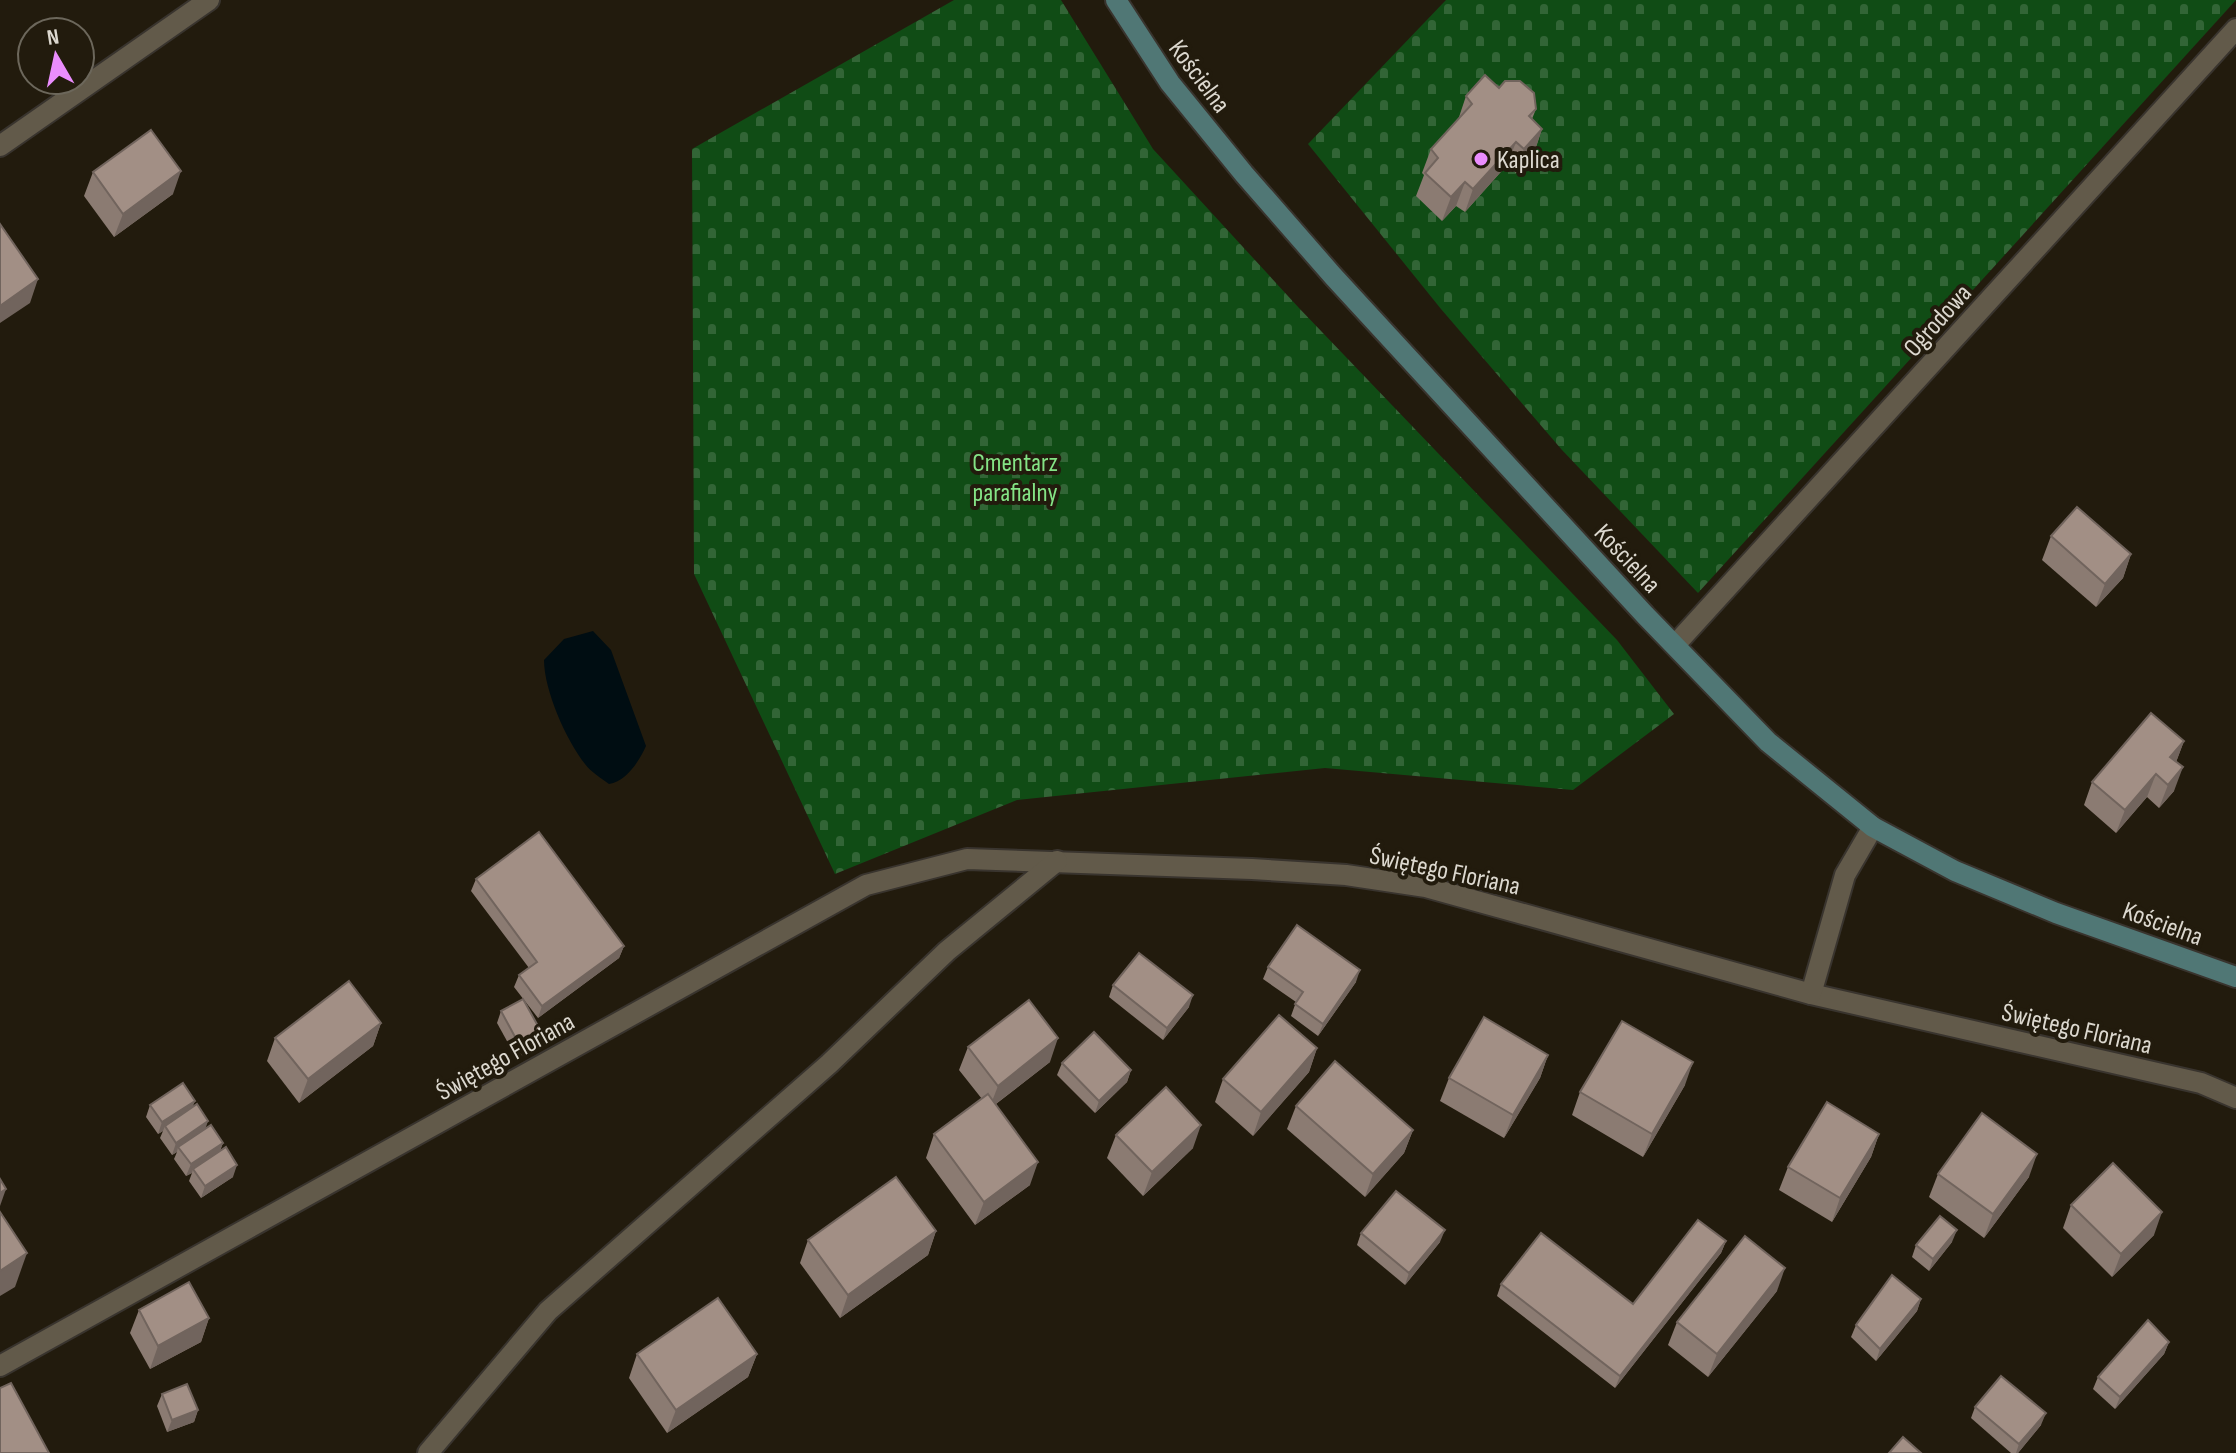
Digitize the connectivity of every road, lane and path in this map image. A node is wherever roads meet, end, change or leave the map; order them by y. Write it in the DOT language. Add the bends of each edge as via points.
graph roads {
  1 [pos="209,0"];
  2 [pos="1116,0"];
  3 [pos="2236,29"];
  4 [pos="0,146"];
  5 [pos="1675,645"];
  6 [pos="1873,827"];
  7 [pos="1057,861"];
  8 [pos="2236,977"];
  9 [pos="1811,994"];
  10 [pos="2236,1098"];
  11 [pos="0,1366"];
  12 [pos="428,1453"];
  1 -- 4 [label="street"];
  2 -- 5 [label="street, Kościelna" via="1170,83 1244,174"];
  3 -- 5 [label="street, Ogrodowa"];
  5 -- 6 [label="street, Kościelna" via="1768,742"];
  6 -- 8 [label="street, Kościelna" via="1969,877 2056,913"];
  6 -- 9 [label="street" via="1845,875"];
  7 -- 9 [label="street, Świętego Floriana" via="1346,875 1426,887"];
  7 -- 11 [label="street, Świętego Floriana" via="967,859 866,885"];
  7 -- 12 [label="street" via="947,951 829,1064 548,1311"];
  9 -- 10 [label="street, Świętego Floriana" via="2201,1083"];
}
